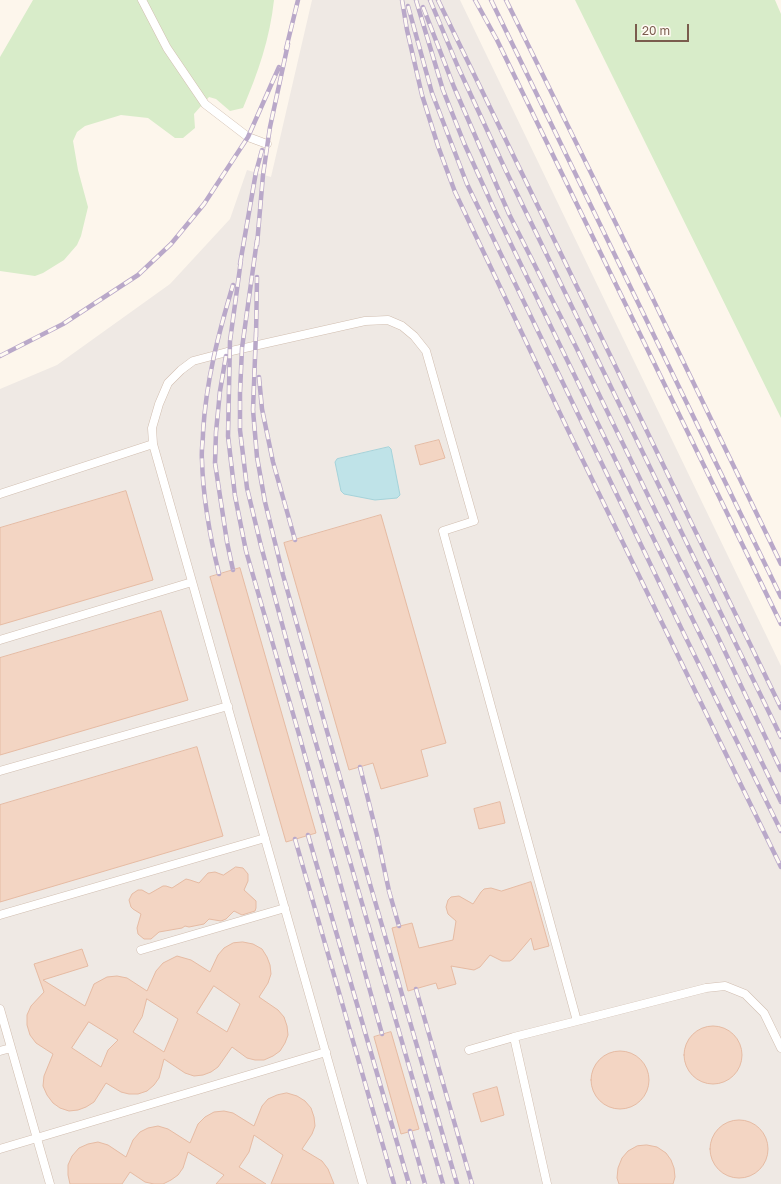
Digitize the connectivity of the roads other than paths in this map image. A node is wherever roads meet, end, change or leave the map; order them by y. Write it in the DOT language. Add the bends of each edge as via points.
graph roads {
  1 [pos="142,0"];
  2 [pos="267,144"];
  3 [pos="153,444"];
  4 [pos="0,494"];
  5 [pos="192,582"];
  6 [pos="0,640"];
  7 [pos="228,706"];
  8 [pos="0,771"];
  9 [pos="265,838"];
  10 [pos="285,908"];
  11 [pos="0,916"];
  12 [pos="141,950"];
  13 [pos="0,1009"];
  14 [pos="577,1021"];
  15 [pos="514,1037"];
  16 [pos="11,1048"];
  17 [pos="781,1048"];
  18 [pos="468,1050"];
  19 [pos="0,1051"];
  20 [pos="326,1052"];
  21 [pos="37,1139"];
  22 [pos="0,1149"];
  23 [pos="50,1184"];
  24 [pos="363,1184"];
  25 [pos="547,1184"];
  1 -- 2 [label="lane" via="167,48 205,104 248,137"];
  3 -- 4 [label="lane"];
  3 -- 5 [label="lane"];
  3 -- 14 [label="lane" via="152,428 168,383 193,360 365,321 388,320 402,326 426,351 474,521 442,531"];
  5 -- 6 [label="lane"];
  5 -- 7 [label="lane"];
  7 -- 8 [label="lane"];
  7 -- 9 [label="lane"];
  9 -- 10 [label="lane"];
  9 -- 11 [label="lane"];
  10 -- 12 [label="lane"];
  10 -- 20 [label="lane"];
  13 -- 16 [label="lane"];
  14 -- 15 [label="lane"];
  14 -- 17 [label="lane" via="706,988 725,986 745,994 764,1013"];
  15 -- 18 [label="lane"];
  15 -- 25 [label="lane"];
  16 -- 19 [label="lane"];
  16 -- 21 [label="lane"];
  20 -- 21 [label="lane"];
  20 -- 24 [label="lane"];
  21 -- 22 [label="lane"];
  21 -- 23 [label="lane"];
}
